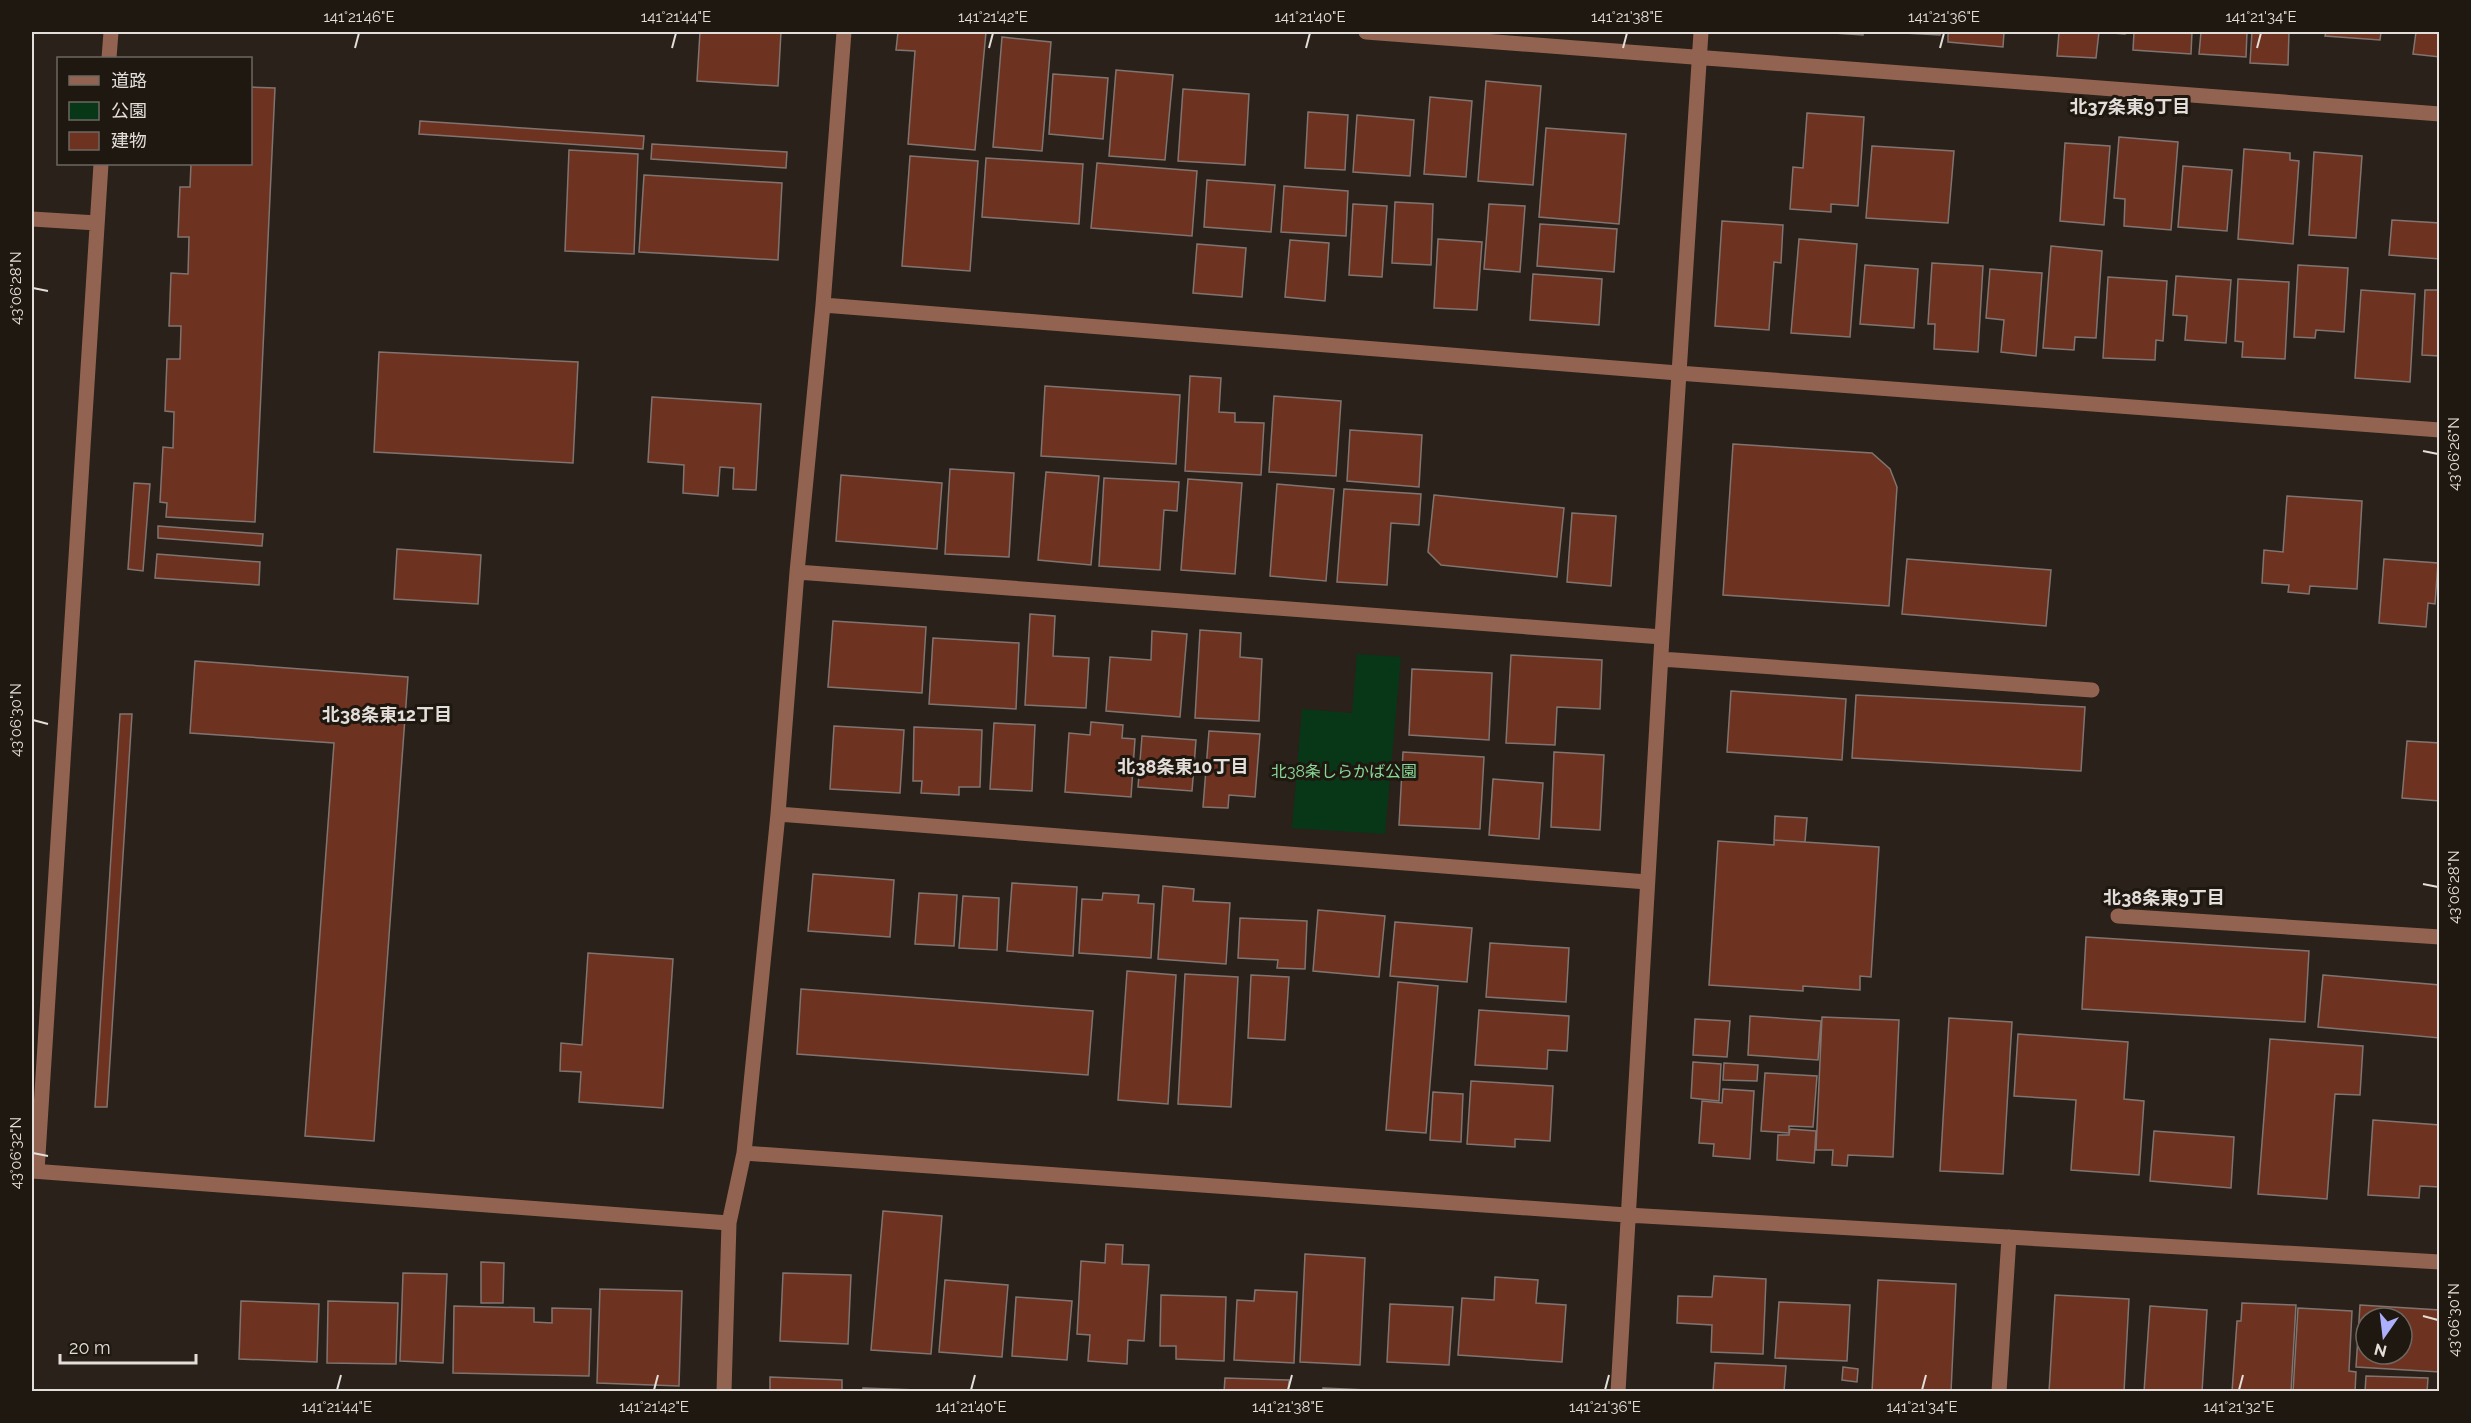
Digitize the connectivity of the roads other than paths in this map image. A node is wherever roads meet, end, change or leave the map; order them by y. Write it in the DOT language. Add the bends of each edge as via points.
graph roads {
  1 [pos="111,32"];
  2 [pos="844,32"];
  3 [pos="1366,32"];
  4 [pos="1701,32"];
  5 [pos="109,57"];
  6 [pos="1699,57"];
  7 [pos="2439,114"];
  8 [pos="101,165"];
  9 [pos="32,219"];
  10 [pos="97,224"];
  11 [pos="823,305"];
  12 [pos="1678,373"];
  13 [pos="2439,430"];
  14 [pos="796,572"];
  15 [pos="1662,637"];
  16 [pos="1661,659"];
  17 [pos="2092,690"];
  18 [pos="778,814"];
  19 [pos="1647,882"];
  20 [pos="2118,916"];
  21 [pos="2439,937"];
  22 [pos="744,1153"];
  23 [pos="34,1171"];
  24 [pos="1627,1215"];
  25 [pos="729,1223"];
  26 [pos="2009,1237"];
  27 [pos="2439,1262"];
  28 [pos="724,1392"];
  29 [pos="1618,1392"];
  30 [pos="2000,1392"];
  1 -- 5 [label="street"];
  2 -- 11 [label="street"];
  3 -- 6 [label="street"];
  4 -- 6 [label="street"];
  6 -- 7 [label="street"];
  6 -- 12 [label="street"];
  8 -- 10 [label="street"];
  9 -- 10 [label="street"];
  10 -- 23 [label="street"];
  11 -- 12 [label="street"];
  11 -- 14 [label="street"];
  12 -- 13 [label="street"];
  12 -- 15 [label="street"];
  14 -- 15 [label="street"];
  14 -- 18 [label="street"];
  15 -- 16 [label="street"];
  16 -- 17 [label="street"];
  16 -- 19 [label="street"];
  18 -- 19 [label="street"];
  18 -- 22 [label="street"];
  19 -- 24 [label="street"];
  20 -- 21 [label="street"];
  22 -- 24 [label="street"];
  22 -- 25 [label="street"];
  23 -- 25 [label="street"];
  24 -- 26 [label="street"];
  24 -- 29 [label="street"];
  25 -- 28 [label="street"];
  26 -- 27 [label="street"];
  26 -- 30 [label="street"];
}
